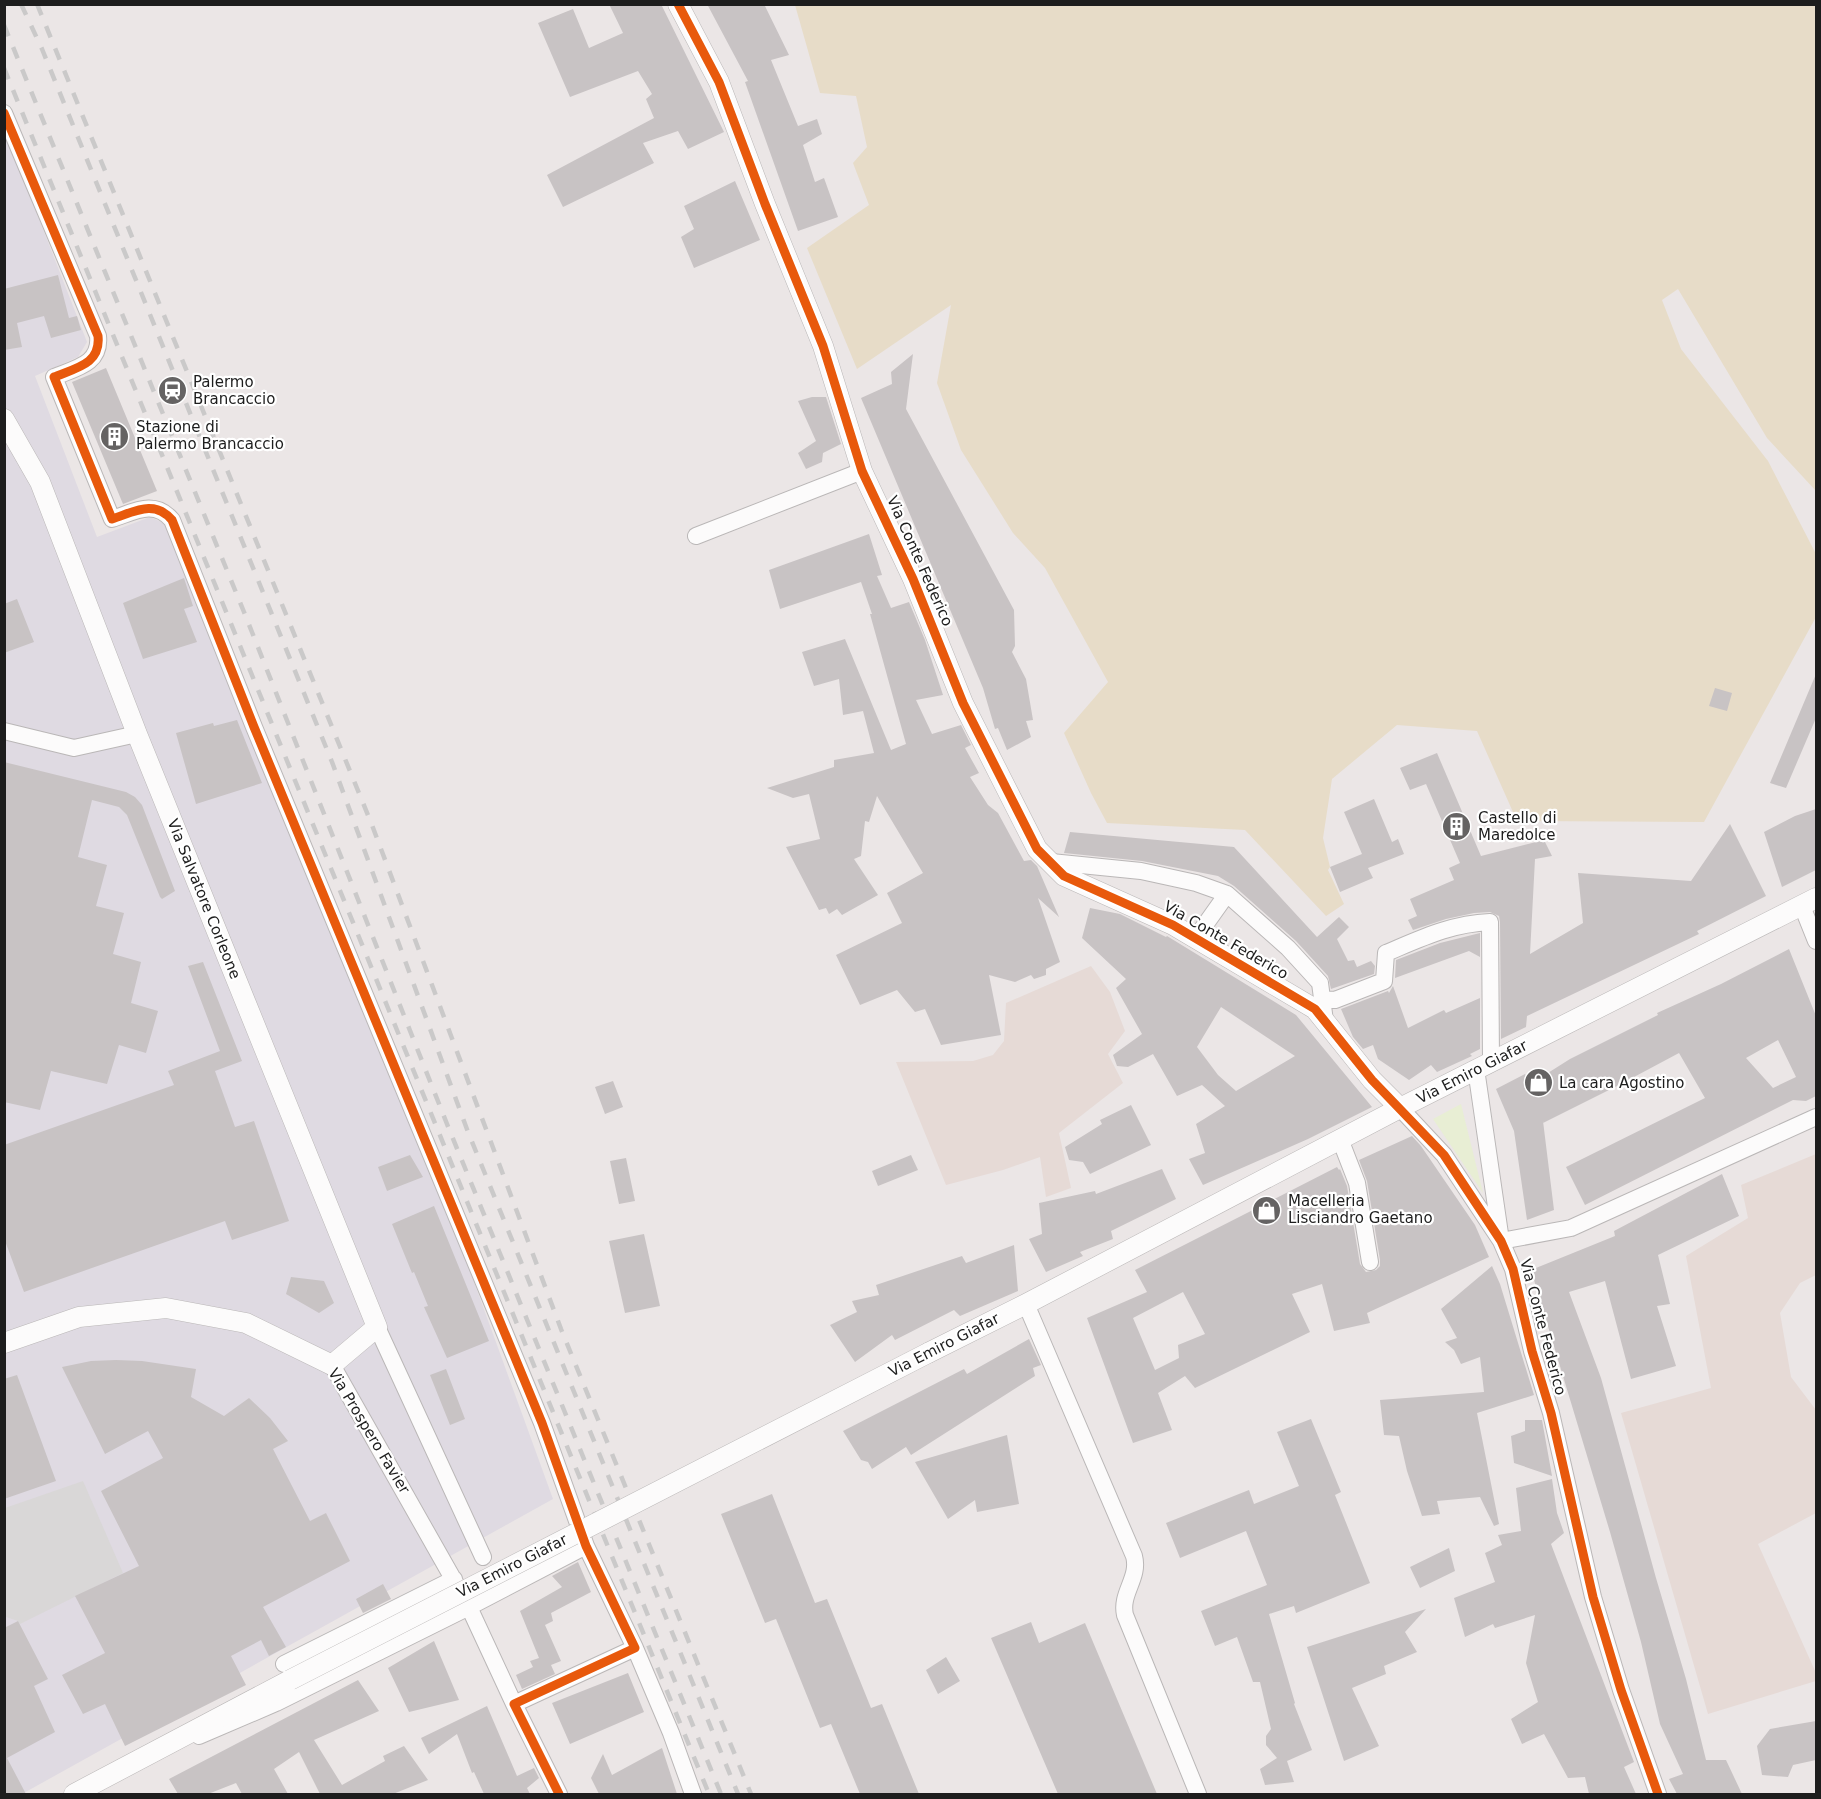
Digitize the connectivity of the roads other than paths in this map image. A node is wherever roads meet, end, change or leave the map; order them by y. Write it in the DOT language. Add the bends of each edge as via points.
graph roads {
  1 [pos="678,4"];
  2 [pos="4,113"];
  3 [pos="4,419"];
  4 [pos="862,471"];
  5 [pos="696,536"];
  6 [pos="4,730"];
  7 [pos="137,734"];
  8 [pos="1051,862"];
  9 [pos="1227,894"];
  10 [pos="1809,902"];
  11 [pos="1195,939"];
  12 [pos="1816,941"];
  13 [pos="1322,999"];
  14 [pos="1325,1021"];
  15 [pos="1484,1066"];
  16 [pos="1400,1108"];
  17 [pos="1816,1117"];
  18 [pos="1340,1139"];
  19 [pos="1501,1241"];
  20 [pos="1370,1262"];
  21 [pos="1026,1304"];
  22 [pos="377,1327"];
  23 [pos="4,1343"];
  24 [pos="332,1365"];
  25 [pos="586,1546"];
  26 [pos="483,1557"];
  27 [pos="454,1578"];
  28 [pos="469,1607"];
  29 [pos="635,1648"];
  30 [pos="287,1672"];
  31 [pos="513,1704"];
  32 [pos="148,1756"];
  33 [pos="74,1794"];
  34 [pos="559,1794"];
  35 [pos="693,1794"];
  36 [pos="1198,1794"];
  37 [pos="1658,1794"];
  1 -- 4 [label="street, Via Conte Federico" via="719,82 823,346"];
  2 -- 25 [label="street" via="98,336 98,350 88,363 54,377 112,519 147,507 162,511 172,520 542,1423"];
  3 -- 7 [label="street, Via Salvatore Corleone" via="40,482"];
  4 -- 5 [label="street"];
  4 -- 8 [label="street, Via Conte Federico" via="913,579 963,703 1037,849"];
  6 -- 7 [label="street" via="74,748"];
  7 -- 22 [label="street, Via Salvatore Corleone"];
  8 -- 9 [label="street" via="1141,871"];
  8 -- 11 [label="street, Via Conte Federico" via="1064,876 1173,925"];
  9 -- 11 [label="street"];
  9 -- 13 [label="street" via="1288,948 1320,983"];
  10 -- 12 [label="street"];
  10 -- 15 [label="street, Via Emiro Giafar"];
  11 -- 14 [label="street, Via Conte Federico" via="1315,1009"];
  13 -- 14 [label="street"];
  13 -- 15 [label="street" via="1335,1000 1384,981 1386,953 1455,926 1490,922"];
  14 -- 16 [label="street, Via Conte Federico"];
  15 -- 16 [label="street, Via Emiro Giafar"];
  15 -- 19 [label="street"];
  16 -- 18 [label="street, Via Emiro Giafar"];
  16 -- 19 [label="street, Via Conte Federico" via="1444,1155"];
  17 -- 19 [label="street" via="1571,1228"];
  18 -- 20 [label="street" via="1357,1184"];
  18 -- 21 [label="street, Via Emiro Giafar"];
  19 -- 37 [label="street, Via Conte Federico" via="1513,1269 1551,1413 1593,1598"];
  21 -- 30 [label="street, Via Emiro Giafar, bridge"];
  21 -- 36 [label="street" via="1134,1556 1136,1569 1125,1600 1125,1615"];
  22 -- 24 [label="street"];
  22 -- 26 [label="street"];
  23 -- 24 [label="street, Via Prospero Favier" via="79,1317 165,1308 246,1323"];
  24 -- 27 [label="street, Via Prospero Favier"];
  25 -- 28 [label="street"];
  25 -- 29 [label="street"];
  27 -- 28 [label="street, Via Prospero Favier"];
  27 -- 30 [label="street"];
  28 -- 31 [label="street, Via Prospero Favier"];
  28 -- 32 [label="street" via="237,1722"];
  29 -- 31 [label="street"];
  29 -- 35 [label="street"];
  30 -- 32 [label="street, Via Emiro Giafar"];
  31 -- 34 [label="street, Via Prospero Favier"];
  32 -- 33 [label="street, Via Emiro Giafar"];
}
